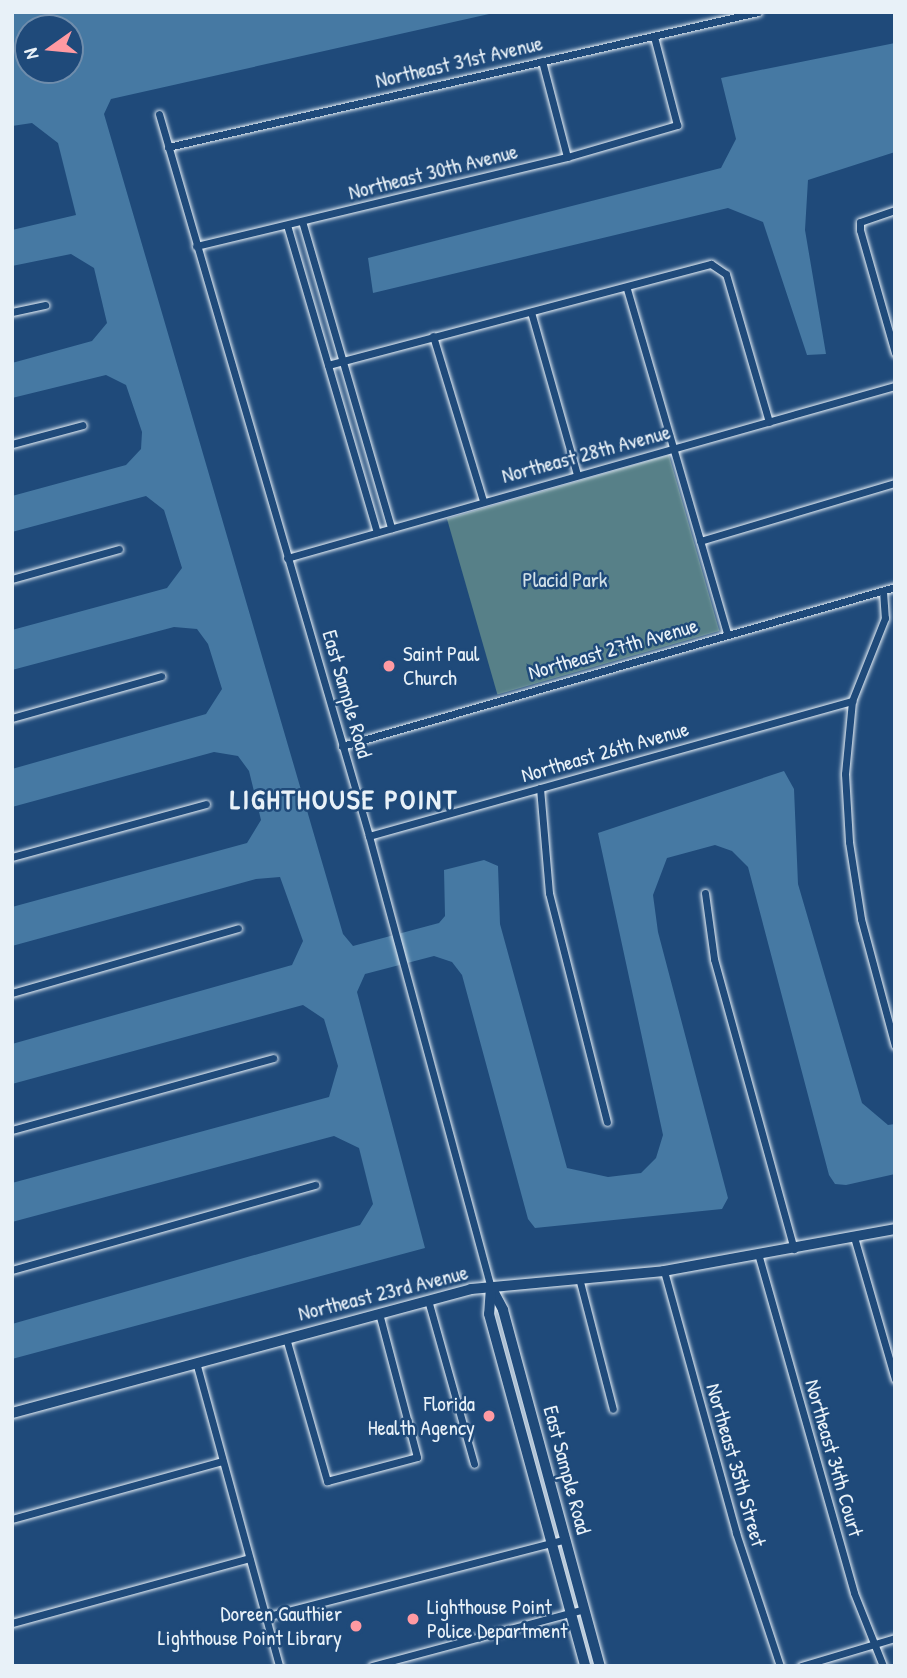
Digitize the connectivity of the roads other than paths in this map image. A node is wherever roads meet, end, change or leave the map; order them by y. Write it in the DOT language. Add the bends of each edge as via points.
graph roads {
  1 [pos="758,12"];
  2 [pos="654,37"];
  3 [pos="542,61"];
  4 [pos="159,114"];
  5 [pos="168,147"];
  6 [pos="567,157"];
  7 [pos="895,210"];
  8 [pos="302,221"];
  9 [pos="287,225"];
  10 [pos="196,246"];
  11 [pos="627,289"];
  12 [pos="45,305"];
  13 [pos="12,312"];
  14 [pos="531,312"];
  15 [pos="433,336"];
  16 [pos="895,352"];
  17 [pos="342,361"];
  18 [pos="328,365"];
  19 [pos="895,386"];
  20 [pos="769,422"];
  21 [pos="83,425"];
  22 [pos="12,444"];
  23 [pos="673,449"];
  24 [pos="577,475"];
  25 [pos="895,483"];
  26 [pos="483,501"];
  27 [pos="391,528"];
  28 [pos="377,533"];
  29 [pos="700,541"];
  30 [pos="119,549"];
  31 [pos="287,558"];
  32 [pos="12,579"];
  33 [pos="895,587"];
  34 [pos="883,591"];
  35 [pos="727,634"];
  36 [pos="161,676"];
  37 [pos="852,701"];
  38 [pos="12,718"];
  39 [pos="342,746"];
  40 [pos="540,788"];
  41 [pos="206,804"];
  42 [pos="369,836"];
  43 [pos="12,857"];
  44 [pos="705,893"];
  45 [pos="239,928"];
  46 [pos="12,993"];
  47 [pos="895,1046"];
  48 [pos="273,1058"];
  49 [pos="607,1122"];
  50 [pos="12,1130"];
  51 [pos="315,1185"];
  52 [pos="895,1229"];
  53 [pos="854,1237"];
  54 [pos="794,1250"];
  55 [pos="759,1257"];
  56 [pos="12,1270"];
  57 [pos="664,1271"];
  58 [pos="579,1279"];
  59 [pos="491,1287"];
  60 [pos="428,1300"];
  61 [pos="379,1312"];
  62 [pos="286,1337"];
  63 [pos="195,1362"];
  64 [pos="519,1369"];
  65 [pos="505,1373"];
  66 [pos="895,1379"];
  67 [pos="613,1409"];
  68 [pos="12,1413"];
  69 [pos="222,1461"];
  70 [pos="474,1464"];
  71 [pos="12,1519"];
  72 [pos="566,1539"];
  73 [pos="551,1540"];
  74 [pos="249,1558"];
  75 [pos="584,1609"];
  76 [pos="570,1613"];
  77 [pos="265,1617"];
  78 [pos="12,1623"];
  79 [pos="895,1638"];
  80 [pos="876,1644"];
  81 [pos="279,1666"];
  82 [pos="372,1666"];
  83 [pos="585,1666"];
  84 [pos="600,1666"];
  85 [pos="780,1666"];
  86 [pos="801,1666"];
  87 [pos="883,1666"];
  1 -- 2 [label="street, Northeast 31st Avenue"];
  2 -- 3 [label="street, Northeast 31st Avenue"];
  2 -- 6 [label="street, Northeast 30th Avenue" via="677,125"];
  3 -- 5 [label="street, Northeast 31st Avenue"];
  3 -- 6 [label="street"];
  4 -- 5 [label="street, East Sample Road"];
  5 -- 10 [label="street, East Sample Road"];
  6 -- 8 [label="street, Northeast 30th Avenue"];
  7 -- 16 [label="street" via="860,222 860,230"];
  8 -- 9 [label="street, Northeast 30th Avenue"];
  8 -- 17 [label="street"];
  9 -- 10 [label="street, Northeast 30th Avenue"];
  9 -- 18 [label="street"];
  10 -- 31 [label="street, East Sample Road"];
  11 -- 14 [label="street"];
  11 -- 20 [label="street" via="711,264 726,274"];
  11 -- 23 [label="street"];
  12 -- 13 [label="street"];
  14 -- 15 [label="street"];
  14 -- 24 [label="street"];
  15 -- 17 [label="street"];
  15 -- 26 [label="street"];
  17 -- 18 [label="street"];
  17 -- 27 [label="street"];
  18 -- 28 [label="street"];
  19 -- 20 [label="street, Northeast 28th Avenue"];
  20 -- 23 [label="street, Northeast 28th Avenue"];
  21 -- 22 [label="street"];
  23 -- 24 [label="street, Northeast 28th Avenue"];
  23 -- 29 [label="street"];
  24 -- 26 [label="street, Northeast 28th Avenue"];
  25 -- 29 [label="street"];
  26 -- 27 [label="street, Northeast 28th Avenue"];
  27 -- 28 [label="street, Northeast 28th Avenue"];
  28 -- 31 [label="street, Northeast 28th Avenue"];
  29 -- 35 [label="street"];
  30 -- 32 [label="street"];
  31 -- 39 [label="street, East Sample Road"];
  33 -- 34 [label="street, Northeast 27th Avenue"];
  34 -- 35 [label="street, Northeast 27th Avenue"];
  34 -- 37 [label="street" via="885,618"];
  35 -- 39 [label="street, Northeast 27th Avenue"];
  36 -- 38 [label="street"];
  37 -- 40 [label="street, Northeast 26th Avenue"];
  37 -- 47 [label="street" via="845,774 849,842 861,919"];
  39 -- 42 [label="street, East Sample Road"];
  40 -- 42 [label="street, Northeast 26th Avenue"];
  40 -- 49 [label="street" via="550,893"];
  41 -- 43 [label="street"];
  42 -- 59 [label="street, East Sample Road"];
  44 -- 54 [label="street" via="715,959"];
  45 -- 46 [label="street"];
  48 -- 50 [label="street"];
  51 -- 56 [label="street"];
  52 -- 53 [label="street, Northeast 23rd Avenue"];
  53 -- 54 [label="street, Northeast 23rd Avenue"];
  53 -- 66 [label="street"];
  54 -- 55 [label="street, Northeast 23rd Avenue"];
  55 -- 57 [label="street, Northeast 23rd Avenue"];
  55 -- 80 [label="street, Northeast 34th Court" via="854,1593"];
  57 -- 58 [label="street, Northeast 23rd Avenue"];
  57 -- 85 [label="street, Northeast 35th Street" via="736,1533"];
  58 -- 59 [label="street, Northeast 23rd Avenue"];
  58 -- 67 [label="street"];
  59 -- 60 [label="street, Northeast 23rd Avenue"];
  59 -- 64 [label="street, East Sample Road" via="503,1310"];
  59 -- 65 [label="street, East Sample Road" via="489,1314"];
  60 -- 61 [label="street, Northeast 23rd Avenue"];
  60 -- 70 [label="street"];
  61 -- 62 [label="street, Northeast 23rd Avenue"];
  61 -- 62 [label="street" via="416,1457 327,1481"];
  62 -- 63 [label="street, Northeast 23rd Avenue"];
  63 -- 68 [label="street, Northeast 23rd Avenue"];
  63 -- 69 [label="street"];
  64 -- 65 [label="street"];
  64 -- 72 [label="street, East Sample Road"];
  65 -- 73 [label="street, East Sample Road"];
  69 -- 71 [label="street"];
  69 -- 74 [label="street"];
  72 -- 73 [label="street"];
  72 -- 75 [label="street, East Sample Road"];
  73 -- 76 [label="street, East Sample Road"];
  73 -- 77 [label="street"];
  74 -- 77 [label="street"];
  74 -- 78 [label="street"];
  75 -- 76 [label="street"];
  75 -- 84 [label="street, East Sample Road"];
  76 -- 82 [label="street"];
  76 -- 83 [label="street, East Sample Road"];
  77 -- 81 [label="street"];
  79 -- 80 [label="street"];
  80 -- 86 [label="street"];
  80 -- 87 [label="street, Northeast 34th Court"];
}
